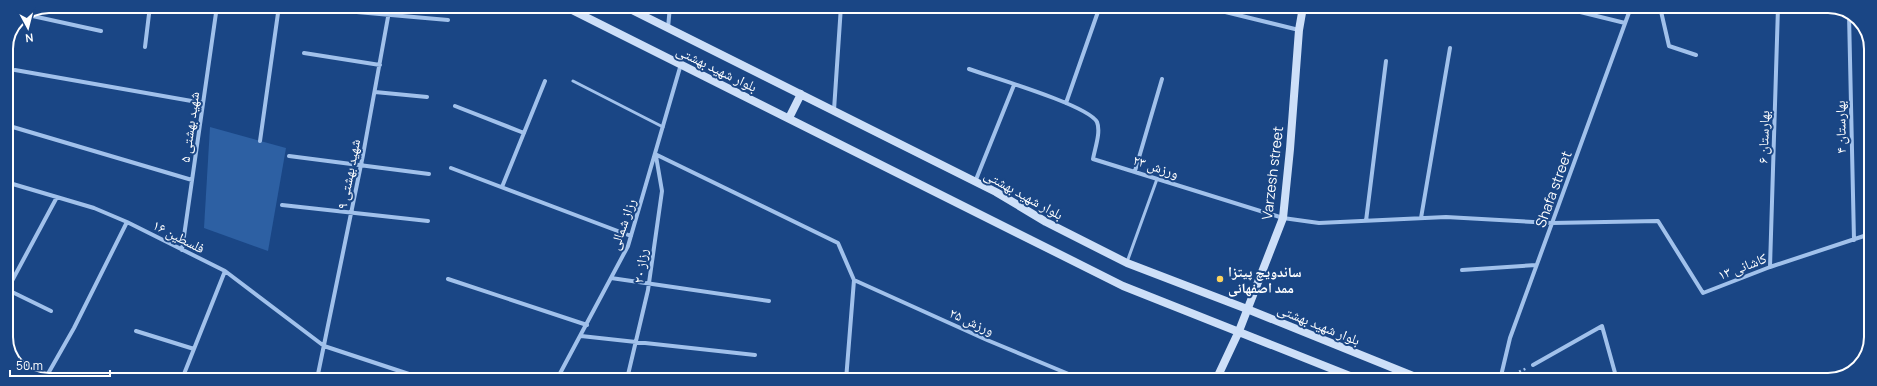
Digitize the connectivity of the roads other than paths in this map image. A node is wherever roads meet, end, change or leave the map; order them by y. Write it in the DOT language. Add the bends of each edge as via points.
graph roads {
  1 [pos="149,13"];
  2 [pos="216,13"];
  3 [pos="278,13"];
  4 [pos="374,13"];
  5 [pos="578,13"];
  6 [pos="638,13"];
  7 [pos="669,13"];
  8 [pos="841,13"];
  9 [pos="1098,13"];
  10 [pos="1232,13"];
  11 [pos="1302,13"];
  12 [pos="1584,13"];
  13 [pos="1629,13"];
  14 [pos="1661,13"];
  15 [pos="1778,13"];
  16 [pos="388,14"];
  17 [pos="36,16"];
  18 [pos="1848,19"];
  19 [pos="448,20"];
  20 [pos="1625,23"];
  21 [pos="668,28"];
  22 [pos="1299,30"];
  23 [pos="101,31"];
  24 [pos="145,47"];
  25 [pos="1450,48"];
  26 [pos="304,53"];
  27 [pos="1696,55"];
  28 [pos="1386,61"];
  29 [pos="681,64"];
  30 [pos="380,65"];
  31 [pos="969,69"];
  32 [pos="15,70"];
  33 [pos="1162,79"];
  34 [pos="544,81"];
  35 [pos="573,82"];
  36 [pos="1014,85"];
  37 [pos="375,92"];
  38 [pos="801,94"];
  39 [pos="427,96"];
  40 [pos="203,103"];
  41 [pos="1066,103"];
  42 [pos="455,106"];
  43 [pos="834,111"];
  44 [pos="789,118"];
  45 [pos="663,126"];
  46 [pos="13,127"];
  47 [pos="524,133"];
  48 [pos="260,141"];
  49 [pos="655,154"];
  50 [pos="289,156"];
  51 [pos="361,165"];
  52 [pos="451,168"];
  53 [pos="1135,171"];
  54 [pos="428,174"];
  55 [pos="1157,179"];
  56 [pos="192,180"];
  57 [pos="975,182"];
  58 [pos="13,184"];
  59 [pos="502,187"];
  60 [pos="57,197"];
  61 [pos="282,205"];
  62 [pos="352,213"];
  63 [pos="1283,218"];
  64 [pos="1421,218"];
  65 [pos="428,221"];
  66 [pos="1366,221"];
  67 [pos="1658,221"];
  68 [pos="127,222"];
  69 [pos="1552,223"];
  70 [pos="631,236"];
  71 [pos="1864,236"];
  72 [pos="1854,240"];
  73 [pos="182,250"];
  74 [pos="1127,263"];
  75 [pos="1536,265"];
  76 [pos="1770,267"];
  77 [pos="1462,270"];
  78 [pos="225,271"];
  79 [pos="611,278"];
  80 [pos="448,279"];
  81 [pos="13,280"];
  82 [pos="854,280"];
  83 [pos="649,284"];
  84 [pos="13,294"];
  85 [pos="769,301"];
  86 [pos="1247,309"];
  87 [pos="51,311"];
  88 [pos="587,324"];
  89 [pos="136,330"];
  90 [pos="1239,331"];
  91 [pos="581,336"];
  92 [pos="636,342"];
  93 [pos="324,346"];
  94 [pos="194,349"];
  95 [pos="755,355"];
  96 [pos="1533,365"];
  97 [pos="48,373"];
  98 [pos="184,373"];
  99 [pos="318,373"];
  100 [pos="406,373"];
  101 [pos="560,373"];
  102 [pos="629,373"];
  103 [pos="847,373"];
  104 [pos="1066,373"];
  105 [pos="1219,373"];
  106 [pos="1343,373"];
  107 [pos="1406,373"];
  108 [pos="1502,373"];
  109 [pos="1615,373"];
  1 -- 24 [label="street"];
  2 -- 40 [label="street, شهید بهشتی ۵"];
  3 -- 48 [label="street"];
  4 -- 16 [label="street"];
  5 -- 29 [label="main road, بلوار شهید بهشتی"];
  6 -- 21 [label="main road, بلوار شهید بهشتی"];
  7 -- 21 [label="street"];
  8 -- 43 [label="street"];
  9 -- 41 [label="street"];
  10 -- 22 [label="street"];
  11 -- 22 [label="main road, Varzesh street"];
  12 -- 20 [label="street"];
  13 -- 20 [label="street, Shafa street"];
  14 -- 27 [label="street" via="1669,46"];
  15 -- 76 [label="street, بهارستان ۶"];
  16 -- 19 [label="street"];
  16 -- 30 [label="street, شهید بهشتی ۹"];
  17 -- 23 [label="street"];
  18 -- 72 [label="street, بهارستان ۴"];
  20 -- 69 [label="street, Shafa street"];
  21 -- 38 [label="main road, بلوار شهید بهشتی"];
  22 -- 63 [label="main road, Varzesh street"];
  25 -- 64 [label="street"];
  26 -- 30 [label="street"];
  28 -- 66 [label="street"];
  29 -- 44 [label="main road, بلوار شهید بهشتی"];
  29 -- 45 [label="street, رزاز شمالی"];
  30 -- 37 [label="street, شهید بهشتی ۹"];
  31 -- 36 [label="street"];
  32 -- 40 [label="street"];
  33 -- 53 [label="street"];
  34 -- 47 [label="street"];
  35 -- 45 [label="lane"];
  36 -- 41 [label="street"];
  36 -- 57 [label="street"];
  37 -- 39 [label="street"];
  37 -- 51 [label="street, شهید بهشتی ۹"];
  38 -- 43 [label="main road, بلوار شهید بهشتی"];
  38 -- 44 [label="main road"];
  40 -- 56 [label="street, شهید بهشتی ۵"];
  41 -- 53 [label="street, ورزش ۲۳" via="1092,115 1097,123 1093,159"];
  42 -- 47 [label="street"];
  43 -- 57 [label="main road, بلوار شهید بهشتی"];
  44 -- 90 [label="main road, بلوار شهید بهشتی" via="1123,286"];
  45 -- 49 [label="street, رزاز شمالی"];
  46 -- 56 [label="street"];
  47 -- 59 [label="street"];
  49 -- 70 [label="street, رزاز شمالی"];
  49 -- 82 [label="street" via="838,243"];
  49 -- 83 [label="street, رزاز ۲۰" via="662,190"];
  50 -- 51 [label="street"];
  51 -- 54 [label="street"];
  51 -- 62 [label="street, شهید بهشتی ۹"];
  52 -- 59 [label="street"];
  53 -- 55 [label="street, ورزش ۲۳"];
  55 -- 63 [label="street, ورزش ۲۳"];
  55 -- 74 [label="lane"];
  56 -- 73 [label="street, شهید بهشتی ۵"];
  57 -- 74 [label="main road, بلوار شهید بهشتی"];
  58 -- 60 [label="street, فلسطین ۱۶"];
  59 -- 70 [label="street"];
  60 -- 68 [label="street, فلسطین ۱۶" via="94,208"];
  60 -- 81 [label="street"];
  61 -- 62 [label="street"];
  62 -- 65 [label="street"];
  62 -- 93 [label="street, شهید بهشتی ۹"];
  63 -- 66 [label="street, ورزش ۲۳" via="1320,223"];
  63 -- 86 [label="main road, Varzesh street"];
  64 -- 66 [label="street, ورزش ۲۳"];
  64 -- 69 [label="street, ورزش ۲۳"];
  67 -- 69 [label="street, ورزش ۲۳"];
  67 -- 76 [label="street, کاشانی ۱۳" via="1703,293"];
  68 -- 73 [label="street, فلسطین ۱۶"];
  68 -- 97 [label="street" via="74,328"];
  69 -- 75 [label="street, Shafa street"];
  70 -- 79 [label="street, رزاز شمالی"];
  71 -- 72 [label="street, کاشانی ۱۳"];
  72 -- 76 [label="street, کاشانی ۱۳"];
  73 -- 78 [label="street, فلسطین ۱۶"];
  74 -- 86 [label="main road, بلوار شهید بهشتی"];
  75 -- 77 [label="street"];
  75 -- 108 [label="street, Shafa street" via="1510,338"];
  78 -- 93 [label="street, فلسطین ۱۶"];
  78 -- 94 [label="street"];
  79 -- 83 [label="street"];
  79 -- 88 [label="street, رزاز شمالی"];
  80 -- 88 [label="street"];
  82 -- 103 [label="street"];
  82 -- 104 [label="street, ورزش ۲۵"];
  83 -- 85 [label="street"];
  83 -- 92 [label="street, رزاز ۲۰"];
  84 -- 87 [label="street"];
  86 -- 90 [label="main road, Varzesh street"];
  86 -- 107 [label="main road, بلوار شهید بهشتی"];
  88 -- 91 [label="street, رزاز شمالی"];
  89 -- 94 [label="street"];
  90 -- 105 [label="main road, Varzesh street"];
  90 -- 106 [label="main road, بلوار شهید بهشتی"];
  91 -- 92 [label="street"];
  91 -- 101 [label="street, رزاز شمالی"];
  92 -- 95 [label="street"];
  92 -- 102 [label="street, رزاز ۲۰"];
  93 -- 99 [label="street, شهید بهشتی ۹"];
  93 -- 100 [label="street, فلسطین ۱۶"];
  94 -- 98 [label="street"];
  96 -- 109 [label="street" via="1602,326"];
}
